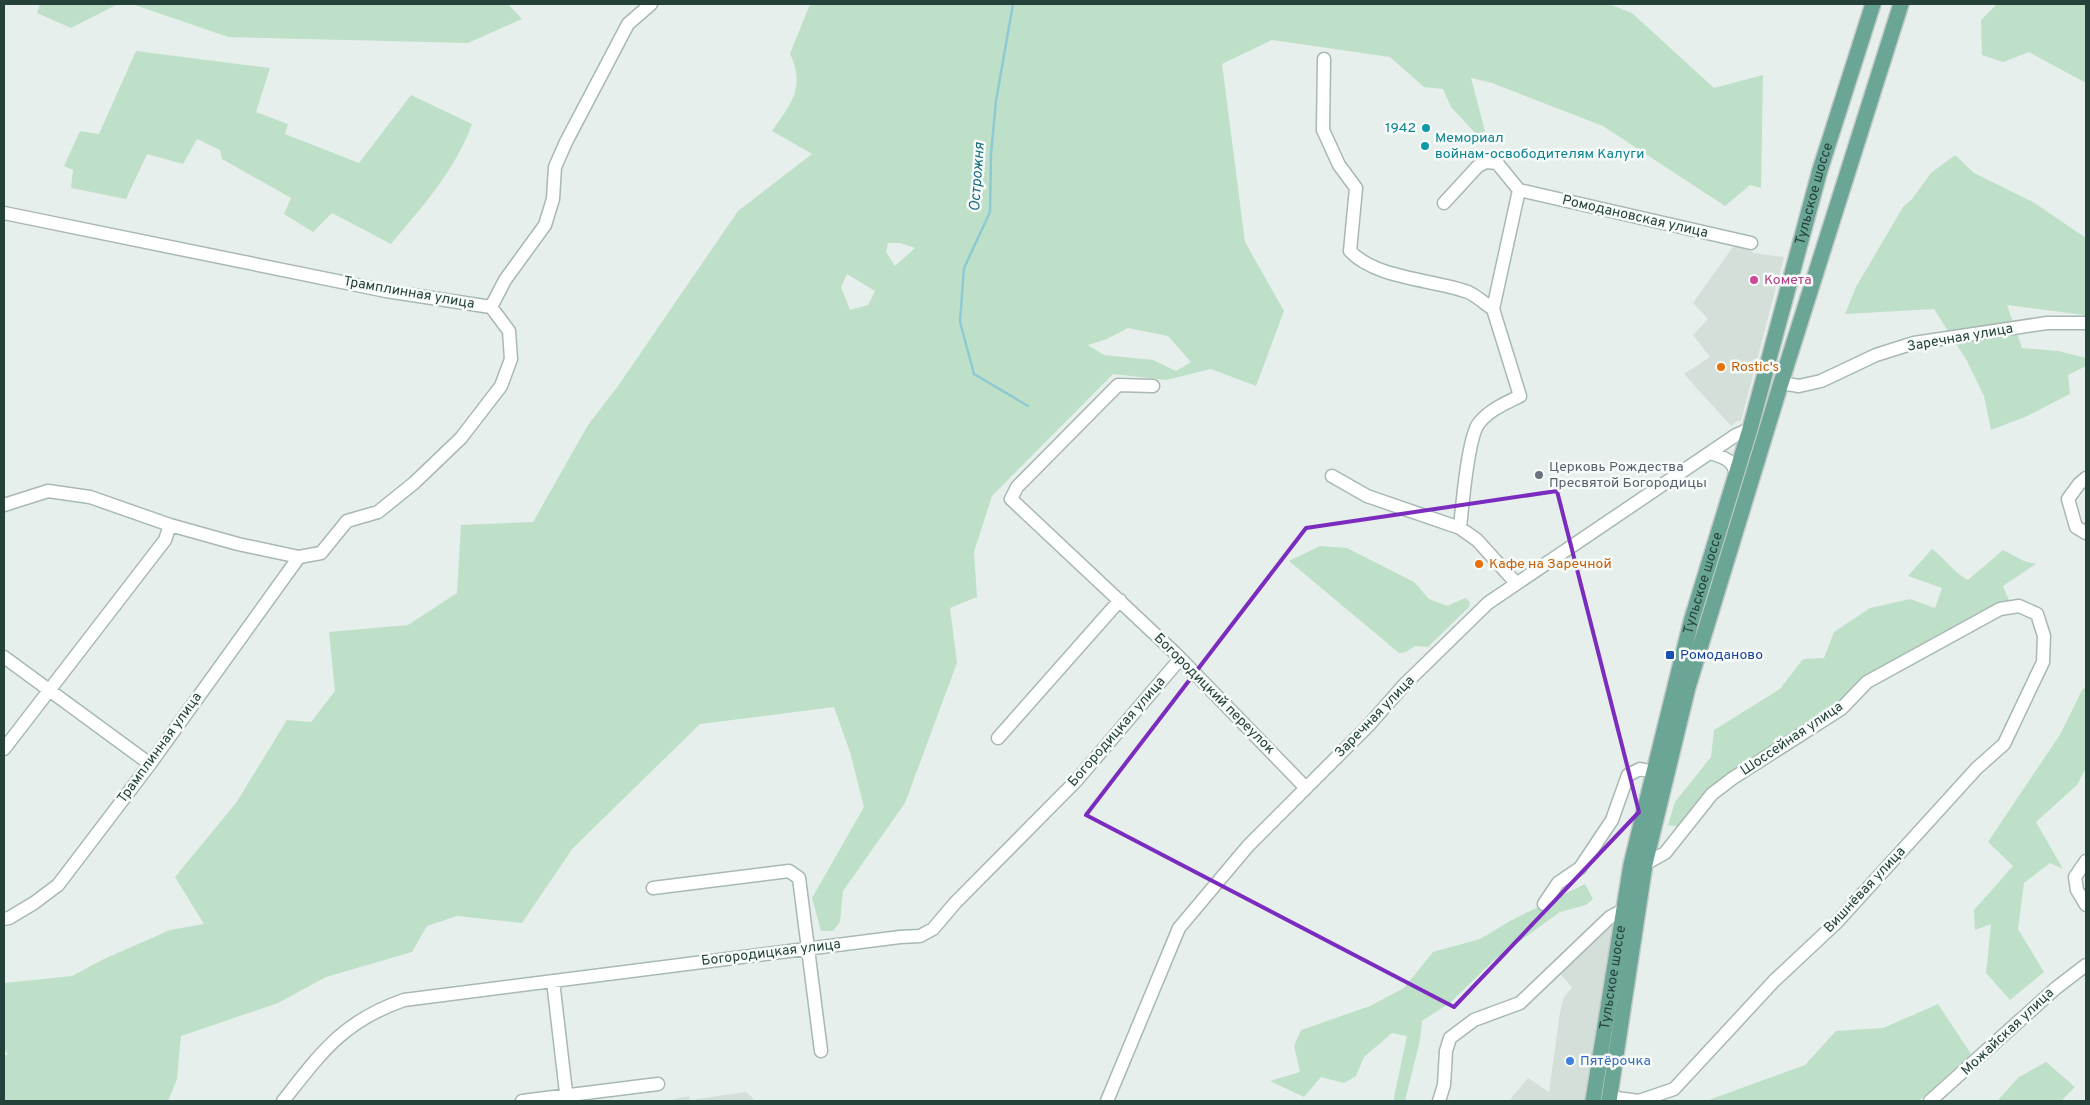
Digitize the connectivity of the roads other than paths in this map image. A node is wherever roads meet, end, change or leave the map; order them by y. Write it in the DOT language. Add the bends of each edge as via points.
graph roads {
  1 [pos="651,4"];
  2 [pos="1873,4"];
  3 [pos="1901,4"];
  4 [pos="1324,58"];
  5 [pos="1519,190"];
  6 [pos="1444,203"];
  7 [pos="4,214"];
  8 [pos="1751,243"];
  9 [pos="491,307"];
  10 [pos="1493,309"];
  11 [pos="2086,323"];
  12 [pos="1781,382"];
  13 [pos="1153,386"];
  14 [pos="1750,429"];
  15 [pos="1711,453"];
  16 [pos="1332,476"];
  17 [pos="1736,476"];
  18 [pos="2086,478"];
  19 [pos="4,505"];
  20 [pos="170,525"];
  21 [pos="1460,528"];
  22 [pos="2086,533"];
  23 [pos="299,558"];
  24 [pos="1516,583"];
  25 [pos="1120,600"];
  26 [pos="2036,614"];
  27 [pos="4,657"];
  28 [pos="1180,658"];
  29 [pos="49,690"];
  30 [pos="998,738"];
  31 [pos="4,749"];
  32 [pos="150,764"];
  33 [pos="1654,772"];
  34 [pos="1306,788"];
  35 [pos="2086,861"];
  36 [pos="1645,864"];
  37 [pos="653,888"];
  38 [pos="1544,904"];
  39 [pos="2086,905"];
  40 [pos="1623,910"];
  41 [pos="4,919"];
  42 [pos="808,948"];
  43 [pos="2086,965"];
  44 [pos="553,981"];
  45 [pos="821,1051"];
  46 [pos="658,1084"];
  47 [pos="566,1098"];
  48 [pos="1609,1099"];
  49 [pos="283,1101"];
  50 [pos="522,1101"];
  51 [pos="1107,1101"];
  52 [pos="1439,1101"];
  53 [pos="1594,1101"];
  54 [pos="1930,1101"];
  1 -- 9 [label="street" via="628,24 555,167 553,199 544,224 505,280"];
  2 -- 14 [label="main road, Тульское шоссе" via="1820,170"];
  3 -- 12 [label="main road, Тульское шоссе"];
  4 -- 10 [label="street" via="1323,130 1339,165 1356,188 1350,251 1360,261 1377,268 1469,293"];
  5 -- 6 [label="street" via="1497,163 1486,162 1478,166"];
  5 -- 8 [label="street, Ромодановская улица"];
  5 -- 10 [label="street"];
  7 -- 9 [label="street, Трамплинная улица" via="386,291"];
  9 -- 23 [label="street, Трамплинная улица" via="509,331 511,359 496,393 461,438 414,483 378,512 347,521 321,553"];
  10 -- 21 [label="street" via="1520,396 1495,409 1477,424 1468,461"];
  11 -- 12 [label="street, Заречная улица" via="2047,323 1914,344 1876,355 1821,381 1799,386"];
  12 -- 36 [label="main road, Тульское шоссе" via="1688,687"];
  13 -- 25 [label="street, Богородицкий переулок" via="1118,385 1017,487 1010,499"];
  14 -- 15 [label="street, Заречная улица"];
  14 -- 17 [label="main road, Тульское шоссе"];
  15 -- 17 [label="street" via="1730,461 1735,466"];
  15 -- 24 [label="street, Заречная улица"];
  16 -- 21 [label="street" via="1367,496"];
  17 -- 33 [label="main road, Тульское шоссе" via="1691,622"];
  18 -- 22 [label="street" via="2068,500 2076,526"];
  19 -- 20 [label="street" via="48,491 90,497"];
  20 -- 23 [label="street"];
  20 -- 29 [label="street" via="165,540"];
  21 -- 24 [label="street" via="1477,540"];
  23 -- 32 [label="street, Трамплинная улица"];
  24 -- 34 [label="street, Заречная улица" via="1488,603 1405,684"];
  25 -- 28 [label="street, Богородицкий переулок"];
  25 -- 30 [label="street"];
  26 -- 36 [label="street, Шоссейная улица" via="2019,606 2000,609 1867,682 1840,709 1712,794 1665,853"];
  26 -- 48 [label="street, Вишнёвая улица" via="2044,636 2043,662 2004,744 1977,768 1837,922 1774,981 1674,1089 1639,1100"];
  27 -- 29 [label="street"];
  28 -- 34 [label="street, Богородицкий переулок"];
  28 -- 42 [label="street, Богородицкая улица" via="1076,781 933,929 920,936"];
  29 -- 31 [label="street"];
  29 -- 32 [label="street"];
  32 -- 41 [label="street, Трамплинная улица" via="58,885 34,904"];
  33 -- 38 [label="street" via="1640,769 1628,775 1612,820 1580,868 1558,883"];
  33 -- 40 [label="main road, Тульское шоссе"];
  34 -- 51 [label="street, Заречная улица" via="1248,846 1179,928"];
  35 -- 39 [label="street" via="2075,877 2077,890"];
  36 -- 48 [label="main road, Тульское шоссе"];
  37 -- 42 [label="street" via="789,871 799,878"];
  40 -- 52 [label="street" via="1610,917 1520,1003 1474,1020 1450,1038"];
  40 -- 53 [label="main road, Тульское шоссе"];
  42 -- 44 [label="street, Богородицкая улица"];
  42 -- 45 [label="street"];
  43 -- 54 [label="street, Можайская улица"];
  44 -- 47 [label="street"];
  44 -- 49 [label="street, Богородицкая улица" via="404,1000 378,1008 339,1034"];
  46 -- 47 [label="street"];
  47 -- 50 [label="street"];
}
